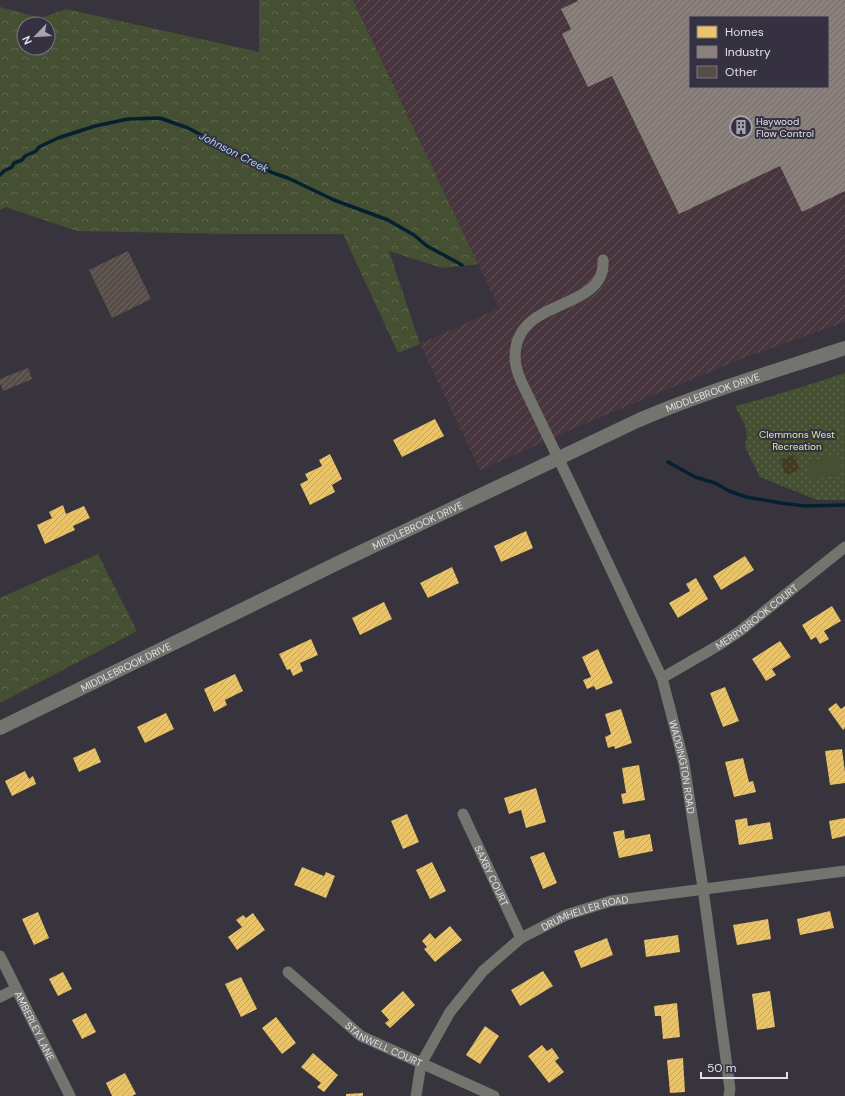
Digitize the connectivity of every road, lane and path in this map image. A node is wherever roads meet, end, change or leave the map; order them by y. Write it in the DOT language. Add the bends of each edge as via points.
graph roads {
  1 [pos="603,260"];
  2 [pos="845,348"];
  3 [pos="558,459"];
  4 [pos="845,547"];
  5 [pos="662,678"];
  6 [pos="0,728"];
  7 [pos="463,814"];
  8 [pos="845,871"];
  9 [pos="703,888"];
  10 [pos="521,938"];
  11 [pos="0,956"];
  12 [pos="288,972"];
  13 [pos="16,989"];
  14 [pos="0,997"];
  15 [pos="421,1064"];
  16 [pos="70,1096"];
  17 [pos="416,1096"];
  18 [pos="494,1096"];
  19 [pos="729,1096"];
  1 -- 3 [label="street, WADDINGTON ROAD" via="603,271 596,284 588,292 532,320 516,348 517,372"];
  2 -- 3 [label="street, MIDDLEBROOK DRIVE" via="668,408"];
  3 -- 5 [label="street, WADDINGTON ROAD"];
  3 -- 6 [label="street, MIDDLEBROOK DRIVE"];
  4 -- 5 [label="street, MERRYBROOK COURT" via="740,630"];
  5 -- 9 [label="street, WADDINGTON ROAD" via="684,763"];
  7 -- 10 [label="street, SAXBY COURT"];
  8 -- 9 [label="street, DRUMHELLER ROAD"];
  9 -- 10 [label="street, DRUMHELLER ROAD" via="611,901 566,915"];
  9 -- 19 [label="street, WADDINGTON ROAD"];
  10 -- 15 [label="street, DRUMHELLER ROAD" via="483,971 450,1012"];
  11 -- 13 [label="street, AMBERLEY LANE"];
  12 -- 15 [label="street, STANWELL COURT" via="361,1036"];
  13 -- 14 [label="street"];
  13 -- 16 [label="street, AMBERLEY LANE"];
  15 -- 17 [label="street, DRUMHELLER ROAD"];
  15 -- 18 [label="street, STANWELL COURT"];
}
